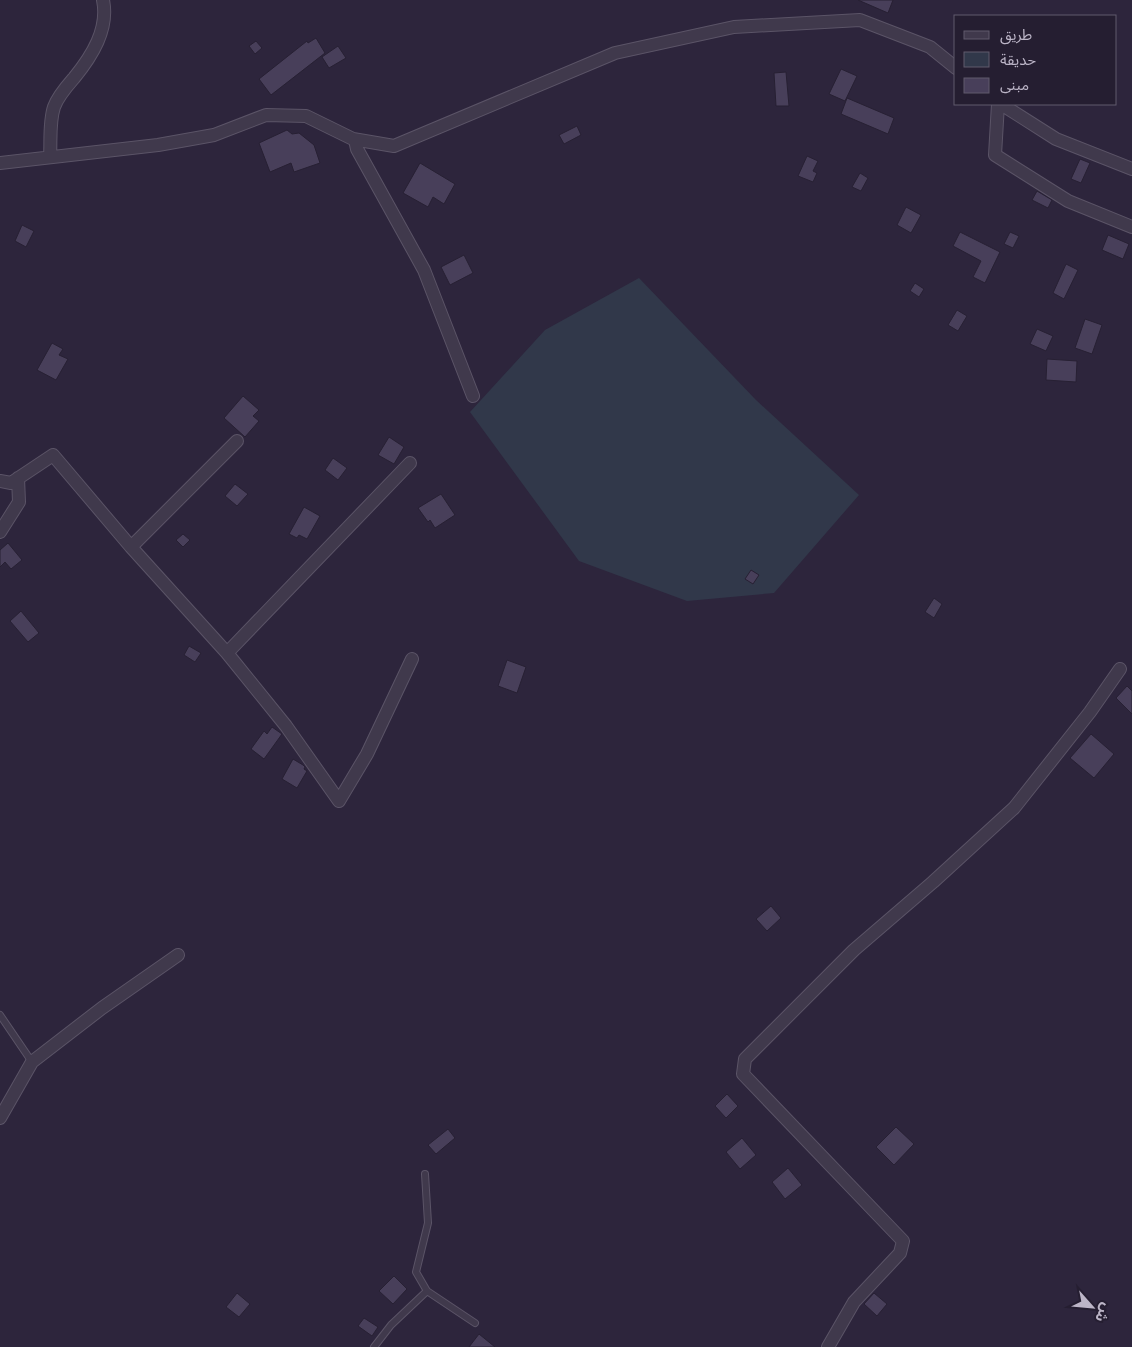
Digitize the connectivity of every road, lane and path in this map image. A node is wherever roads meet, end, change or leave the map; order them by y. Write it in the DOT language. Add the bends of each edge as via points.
graph roads {
  1 [pos="104,0"];
  2 [pos="954,66"];
  3 [pos="999,105"];
  4 [pos="1001,105"];
  5 [pos="355,140"];
  6 [pos="50,157"];
  7 [pos="0,163"];
  8 [pos="1132,169"];
  9 [pos="1132,226"];
  10 [pos="473,396"];
  11 [pos="237,441"];
  12 [pos="410,463"];
  13 [pos="18,478"];
  14 [pos="0,482"];
  15 [pos="0,532"];
  16 [pos="131,547"];
  17 [pos="226,653"];
  18 [pos="412,659"];
  19 [pos="1120,669"];
  20 [pos="178,955"];
  21 [pos="0,1015"];
  22 [pos="32,1062"];
  23 [pos="0,1118"];
  24 [pos="425,1174"];
  25 [pos="427,1290"];
  26 [pos="475,1322"];
  27 [pos="374,1347"];
  28 [pos="828,1347"];
  1 -- 6 [label="street" via="106,13 99,38 88,60 55,105"];
  2 -- 5 [label="street" via="930,47 860,20 734,27 615,53 394,146"];
  3 -- 9 [label="street" via="995,155 1068,201"];
  4 -- 8 [label="street" via="1056,139"];
  5 -- 6 [label="street" via="306,116 266,115 214,135"];
  5 -- 10 [label="street" via="424,270"];
  6 -- 7 [label="street"];
  11 -- 16 [label="street"];
  12 -- 17 [label="street"];
  13 -- 14 [label="street" via="11,483"];
  13 -- 15 [label="street" via="19,502"];
  13 -- 16 [label="street" via="53,455"];
  16 -- 17 [label="street"];
  17 -- 18 [label="street" via="286,726 339,801 367,754"];
  19 -- 28 [label="street" via="1014,808 854,950 745,1059 743,1074 903,1241 900,1253 854,1302"];
  20 -- 22 [label="street"];
  21 -- 22 [label="lane"];
  22 -- 23 [label="street"];
  24 -- 25 [label="lane" via="428,1223 416,1272"];
  25 -- 26 [label="lane"];
  25 -- 27 [label="lane" via="391,1325"];
}
